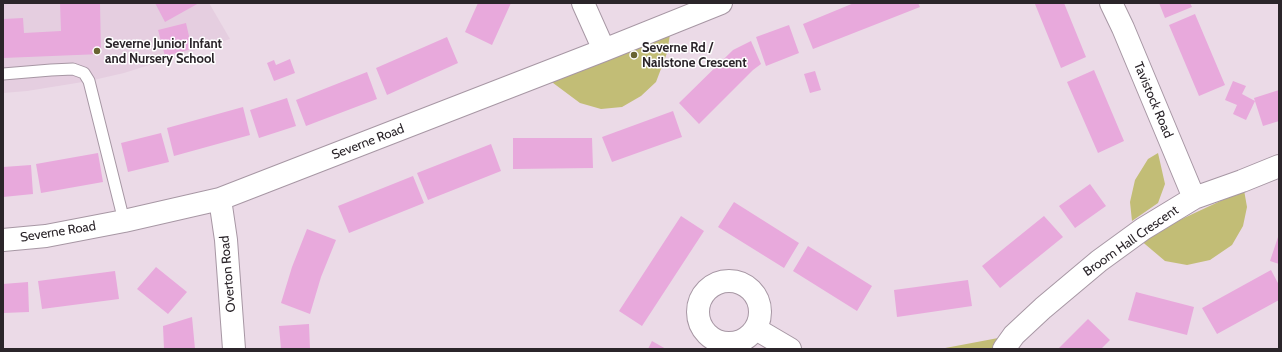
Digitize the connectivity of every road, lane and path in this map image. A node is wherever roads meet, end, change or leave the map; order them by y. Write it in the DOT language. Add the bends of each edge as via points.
graph roads {
  1 [pos="583,3"];
  2 [pos="721,3"];
  3 [pos="1111,3"];
  4 [pos="604,50"];
  5 [pos="3,74"];
  6 [pos="1279,166"];
  7 [pos="1194,198"];
  8 [pos="220,200"];
  9 [pos="124,222"];
  10 [pos="3,240"];
  11 [pos="756,328"];
  12 [pos="234,349"];
  13 [pos="790,349"];
  14 [pos="1004,349"];
  1 -- 4 [label="street"];
  2 -- 4 [label="street, Severne Road"];
  3 -- 7 [label="street, Tavistock Road" via="1124,28"];
  4 -- 8 [label="street, Severne Road"];
  5 -- 9 [label="lane" via="73,69 84,73 89,81"];
  6 -- 7 [label="street, Broom Hall Crescent"];
  7 -- 14 [label="street, Broom Hall Crescent" via="1142,230 1099,261 1043,308 1014,335"];
  8 -- 9 [label="street, Severne Road"];
  8 -- 12 [label="street, Overton Road" via="226,240"];
  9 -- 10 [label="street, Severne Road" via="46,236"];
  11 -- 13 [label="street"];
}
